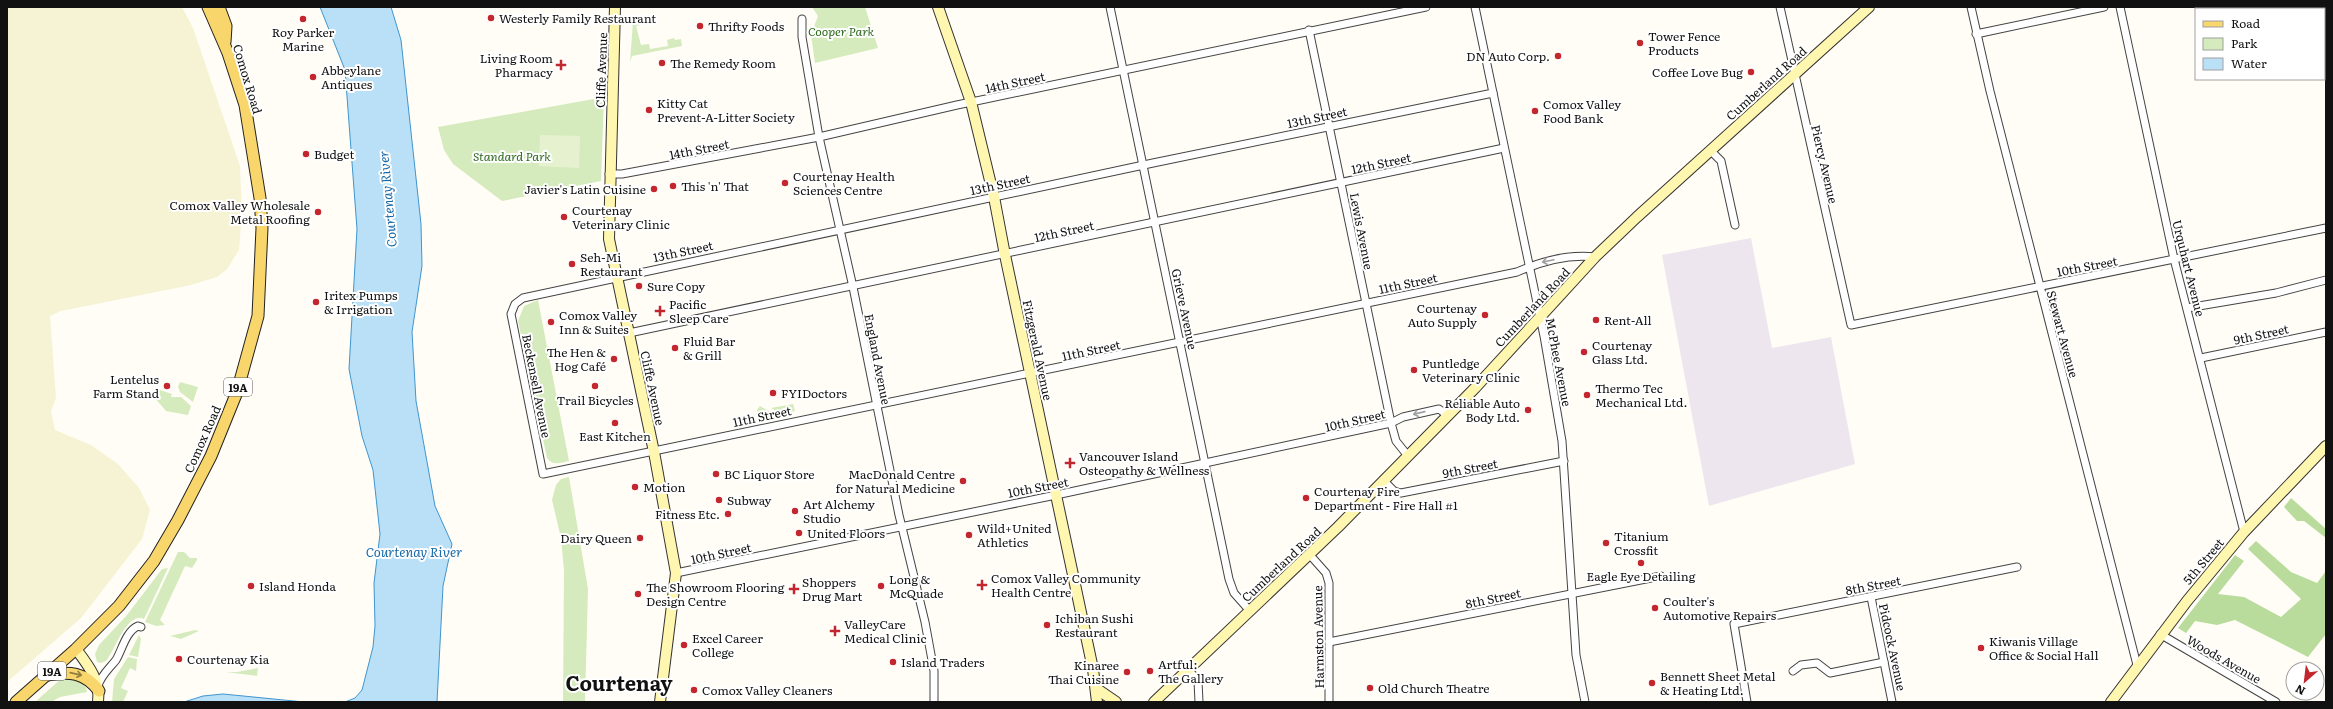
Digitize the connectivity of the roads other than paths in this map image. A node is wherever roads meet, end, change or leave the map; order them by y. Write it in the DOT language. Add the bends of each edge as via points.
graph roads {
  1 [pos="208,7"];
  2 [pos="219,7"];
  3 [pos="615,7"];
  4 [pos="938,7"];
  5 [pos="1110,7"];
  6 [pos="1426,7"];
  7 [pos="1475,7"];
  8 [pos="1780,7"];
  9 [pos="1869,7"];
  10 [pos="1971,7"];
  11 [pos="2104,7"];
  12 [pos="2120,7"];
  13 [pos="802,19"];
  14 [pos="1309,30"];
  15 [pos="1976,34"];
  16 [pos="225,47"];
  17 [pos="1124,70"];
  18 [pos="1794,74"];
  19 [pos="1493,93"];
  20 [pos="971,102"];
  21 [pos="1329,126"];
  22 [pos="819,137"];
  23 [pos="1504,148"];
  24 [pos="1711,151"];
  25 [pos="1144,165"];
  26 [pos="610,174"];
  27 [pos="1341,183"];
  28 [pos="994,197"];
  29 [pos="1155,222"];
  30 [pos="1735,225"];
  31 [pos="2326,228"];
  32 [pos="839,229"];
  33 [pos="1005,255"];
  34 [pos="1596,257"];
  35 [pos="2174,259"];
  36 [pos="1529,266"];
  37 [pos="616,277"];
  38 [pos="2326,280"];
  39 [pos="2040,286"];
  40 [pos="853,287"];
  41 [pos="1366,303"];
  42 [pos="515,304"];
  43 [pos="2187,308"];
  44 [pos="1540,319"];
  45 [pos="1851,325"];
  46 [pos="2326,332"];
  47 [pos="629,333"];
  48 [pos="1181,342"];
  49 [pos="2201,358"];
  50 [pos="1030,374"];
  51 [pos="876,405"];
  52 [pos="1447,416"];
  53 [pos="1391,423"];
  54 [pos="2326,446"];
  55 [pos="654,452"];
  56 [pos="1408,456"];
  57 [pos="1564,460"];
  58 [pos="1206,464"];
  59 [pos="543,474"];
  60 [pos="1384,481"];
  61 [pos="1056,496"];
  62 [pos="902,526"];
  63 [pos="2244,532"];
  64 [pos="1310,555"];
  65 [pos="2017,567"];
  66 [pos="676,573"];
  67 [pos="1661,576"];
  68 [pos="1572,594"];
  69 [pos="1871,597"];
  70 [pos="1250,611"];
  71 [pos="141,627"];
  72 [pos="2160,634"];
  73 [pos="1329,642"];
  74 [pos="76,649"];
  75 [pos="1884,662"];
  76 [pos="2137,666"];
  77 [pos="1188,669"];
  78 [pos="1793,671"];
  79 [pos="47,675"];
  80 [pos="99,688"];
  81 [pos="1096,689"];
  82 [pos="16,702"];
  83 [pos="98,702"];
  84 [pos="660,702"];
  85 [pos="934,702"];
  86 [pos="1097,702"];
  87 [pos="1116,702"];
  88 [pos="1154,702"];
  89 [pos="1199,702"];
  90 [pos="1330,702"];
  91 [pos="1585,702"];
  92 [pos="1747,702"];
  93 [pos="1892,702"];
  94 [pos="2111,702"];
  95 [pos="2276,702"];
  1 -- 16 [label="main road, Comox Road / 19A"];
  2 -- 16 [label="main road" via="226,26"];
  3 -- 26 [label="street, Cliffe Avenue"];
  4 -- 20 [label="street, Fitzgerald Avenue"];
  5 -- 17 [label="street, Grieve Avenue"];
  6 -- 14 [label="street, 14th Street"];
  7 -- 19 [label="street, McPhee Avenue"];
  8 -- 18 [label="street, Piercy Avenue"];
  9 -- 18 [label="street, Cumberland Road"];
  10 -- 15 [label="street, Stewart Avenue"];
  11 -- 15 [label="street"];
  12 -- 35 [label="street, Urquhart Avenue"];
  13 -- 22 [label="street, England Avenue" via="802,37"];
  14 -- 17 [label="street, 14th Street"];
  14 -- 21 [label="street, Lewis Avenue"];
  15 -- 39 [label="street, Stewart Avenue"];
  16 -- 74 [label="main road, Comox Road / 19A" via="245,105 260,198 262,243 258,316 237,392 211,456 178,520 141,578 119,606"];
  17 -- 20 [label="street, 14th Street"];
  17 -- 25 [label="street, Grieve Avenue"];
  18 -- 24 [label="street, Cumberland Road"];
  18 -- 45 [label="street, Piercy Avenue"];
  19 -- 21 [label="street, 13th Street"];
  19 -- 23 [label="street, McPhee Avenue"];
  20 -- 22 [label="street, 14th Street"];
  20 -- 28 [label="street, Fitzgerald Avenue"];
  21 -- 25 [label="street, 13th Street"];
  21 -- 27 [label="street, Lewis Avenue"];
  22 -- 26 [label="street, 14th Street" via="622,174"];
  22 -- 32 [label="street, England Avenue"];
  23 -- 27 [label="street, 12th Street"];
  23 -- 36 [label="street, McPhee Avenue"];
  24 -- 30 [label="street" via="1721,161"];
  24 -- 34 [label="street, Cumberland Road"];
  25 -- 28 [label="street, 13th Street"];
  25 -- 29 [label="street, Grieve Avenue"];
  26 -- 37 [label="street, Cliffe Avenue" via="608,228"];
  27 -- 29 [label="street, 12th Street"];
  27 -- 41 [label="street, Lewis Avenue"];
  28 -- 32 [label="street, 13th Street"];
  28 -- 33 [label="street, Fitzgerald Avenue"];
  29 -- 33 [label="street, 12th Street"];
  29 -- 48 [label="street, Grieve Avenue"];
  31 -- 35 [label="street, 10th Street"];
  32 -- 37 [label="street, 13th Street"];
  32 -- 40 [label="street, England Avenue"];
  33 -- 40 [label="street, 12th Street"];
  33 -- 50 [label="street, Fitzgerald Avenue"];
  34 -- 36 [label="street, 11th Street, one-way" via="1576,255"];
  34 -- 44 [label="street, Cumberland Road"];
  35 -- 39 [label="street, 10th Street"];
  35 -- 43 [label="street, Urquhart Avenue"];
  36 -- 41 [label="street, 11th Street" via="1517,272"];
  36 -- 44 [label="street, McPhee Avenue"];
  37 -- 42 [label="street, 13th Street" via="523,298"];
  37 -- 47 [label="street, Cliffe Avenue"];
  38 -- 43 [label="street" via="2276,293"];
  39 -- 45 [label="street, 10th Street"];
  39 -- 76 [label="street, Stewart Avenue"];
  40 -- 47 [label="street, 12th Street"];
  40 -- 51 [label="street, England Avenue"];
  41 -- 48 [label="street, 11th Street"];
  41 -- 53 [label="street, Lewis Avenue"];
  42 -- 59 [label="street, Beckensell Avenue" via="511,314"];
  43 -- 49 [label="street, Urquhart Avenue"];
  44 -- 52 [label="street, Cumberland Road"];
  44 -- 57 [label="street, McPhee Avenue"];
  46 -- 49 [label="street, 9th Street"];
  47 -- 55 [label="street, Cliffe Avenue"];
  48 -- 50 [label="street, 11th Street"];
  48 -- 58 [label="street, Grieve Avenue"];
  49 -- 63 [label="street, Urquhart Avenue"];
  50 -- 51 [label="street, 11th Street"];
  50 -- 61 [label="street, Fitzgerald Avenue"];
  51 -- 55 [label="street, 11th Street" via="748,430"];
  51 -- 62 [label="street, England Avenue"];
  52 -- 53 [label="street, 10th Street, one-way" via="1439,409 1403,417"];
  52 -- 56 [label="street, Cumberland Road"];
  53 -- 56 [label="street, Lewis Avenue" via="1396,441"];
  53 -- 58 [label="street, 10th Street"];
  54 -- 63 [label="street, 5th Street"];
  55 -- 59 [label="street, 11th Street"];
  55 -- 66 [label="street, Cliffe Avenue"];
  56 -- 60 [label="street, Cumberland Road"];
  57 -- 60 [label="street, 9th Street" via="1400,493"];
  57 -- 68 [label="street, McPhee Avenue"];
  58 -- 61 [label="street, 10th Street"];
  58 -- 70 [label="street, Grieve Avenue" via="1231,586"];
  60 -- 64 [label="street, Cumberland Road"];
  61 -- 62 [label="street, 10th Street"];
  61 -- 81 [label="street, Fitzgerald Avenue"];
  62 -- 66 [label="street, 10th Street"];
  62 -- 85 [label="street, England Avenue" via="934,671"];
  63 -- 72 [label="street, 5th Street"];
  64 -- 70 [label="street, Cumberland Road"];
  64 -- 73 [label="street, Harmston Avenue" via="1326,573 1329,583"];
  65 -- 69 [label="street, 8th Street"];
  66 -- 84 [label="street, Cliffe Avenue"];
  67 -- 68 [label="street, 8th Street"];
  68 -- 73 [label="street, 8th Street"];
  68 -- 91 [label="street, McPhee Avenue" via="1576,655"];
  69 -- 75 [label="street, Pidcock Avenue"];
  69 -- 92 [label="street, 8th Street" via="1734,624"];
  70 -- 77 [label="street, Cumberland Road"];
  71 -- 80 [label="street" via="132,630 116,660 106,670"];
  72 -- 76 [label="street, 5th Street"];
  72 -- 95 [label="street, Woods Avenue"];
  73 -- 90 [label="street, Harmston Avenue"];
  74 -- 79 [label="main road, 19A"];
  74 -- 80 [label="street"];
  75 -- 78 [label="street" via="1830,673 1817,663 1801,665"];
  75 -- 93 [label="street, Pidcock Avenue"];
  76 -- 94 [label="street, 5th Street"];
  77 -- 88 [label="street, Cumberland Road"];
  77 -- 89 [label="street" via="1198,681"];
  79 -- 80 [label="main road, one-way" via="75,673 90,680"];
  79 -- 82 [label="main road, 19A"];
  80 -- 83 [label="street"];
  81 -- 86 [label="street, Fitzgerald Avenue"];
  81 -- 87 [label="street"];
}
